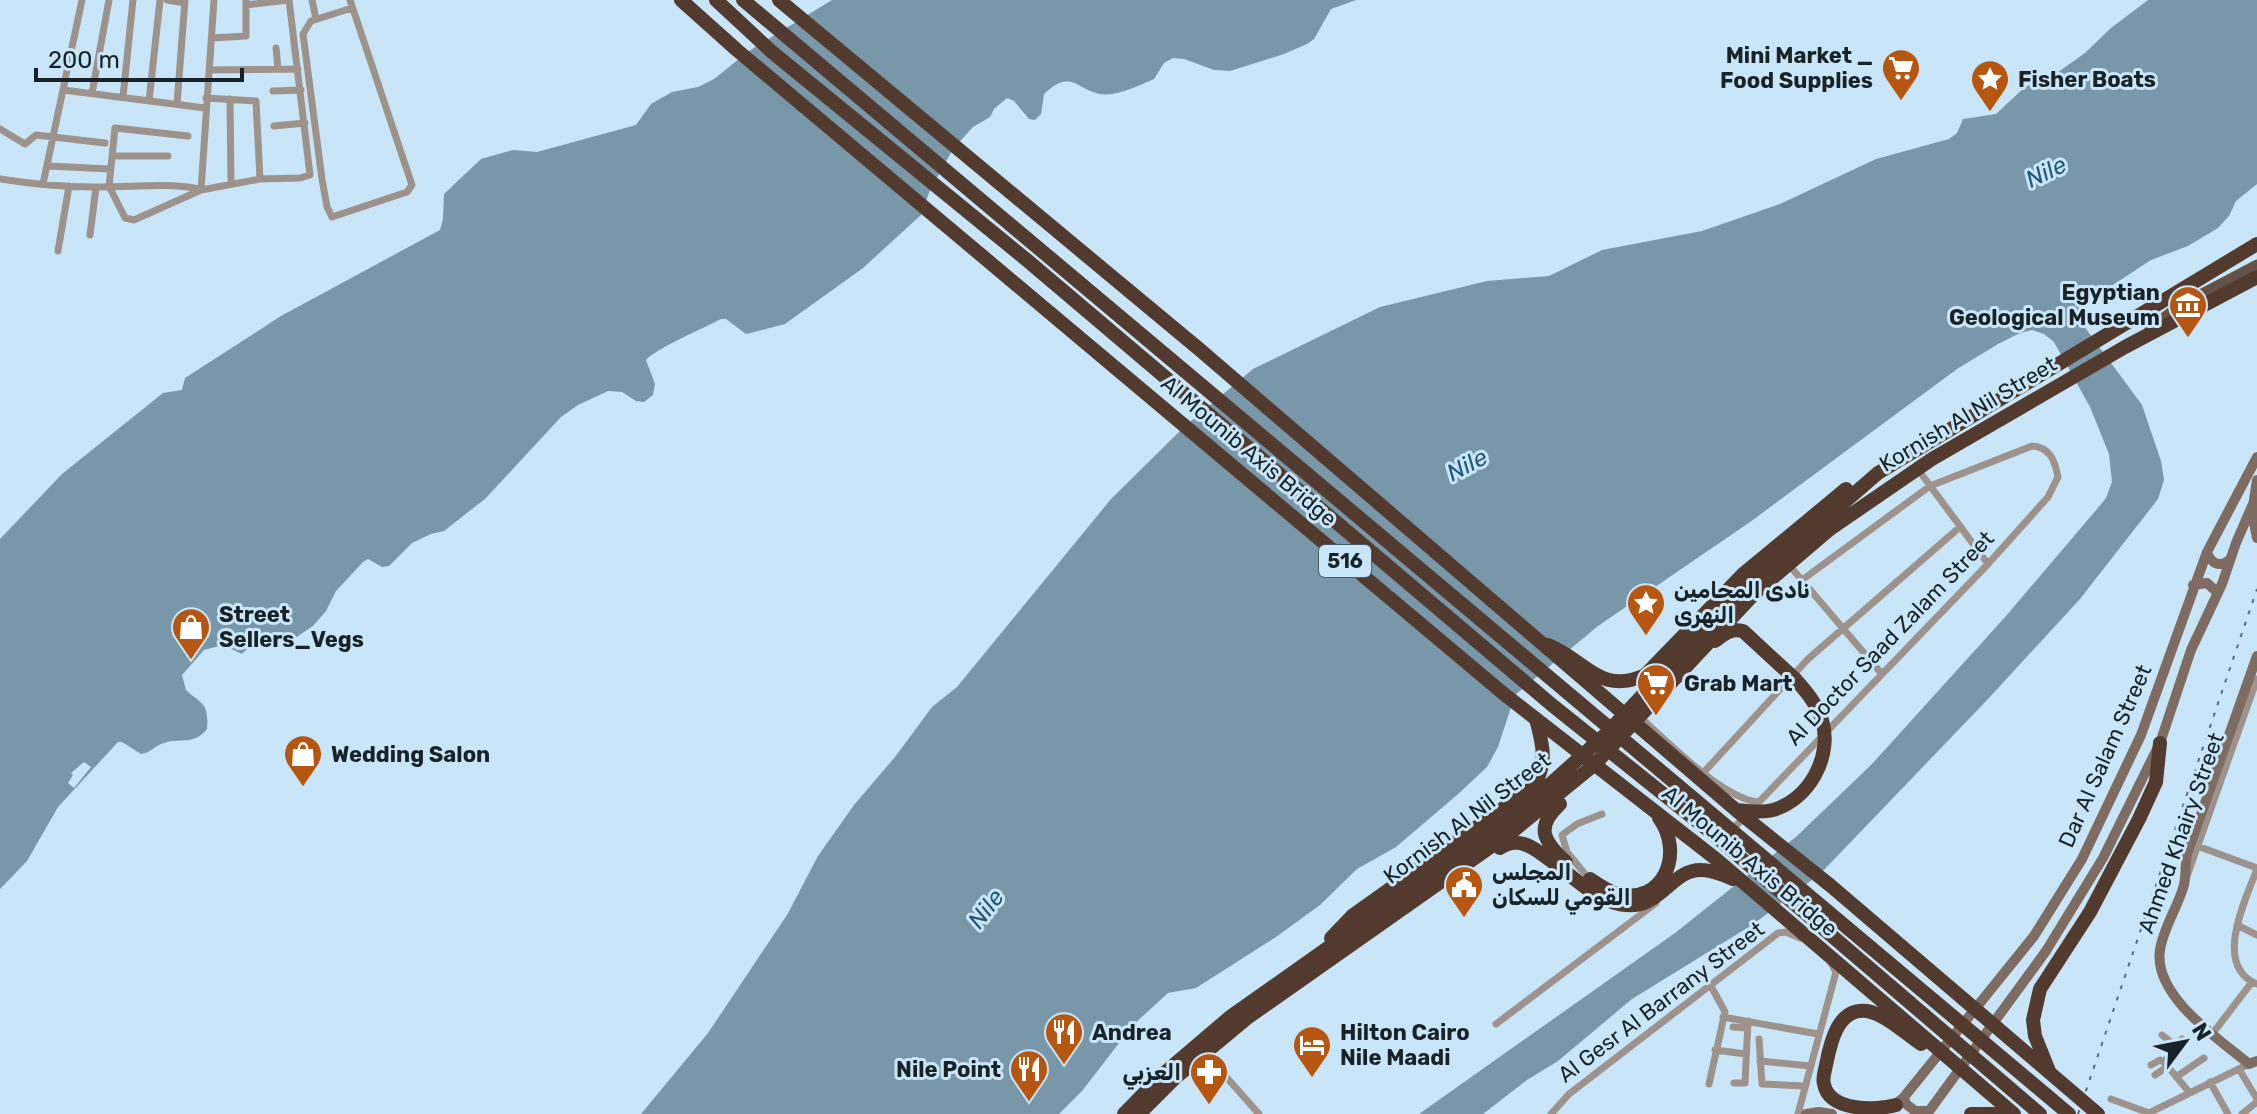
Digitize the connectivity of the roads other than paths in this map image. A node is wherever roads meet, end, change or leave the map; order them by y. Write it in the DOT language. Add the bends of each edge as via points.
graph roads {
  1 [pos="82,0"];
  2 [pos="109,0"];
  3 [pos="133,0"];
  4 [pos="160,0"];
  5 [pos="167,0"];
  6 [pos="214,0"];
  7 [pos="289,0"];
  8 [pos="312,0"];
  9 [pos="681,0"];
  10 [pos="716,0"];
  11 [pos="743,0"];
  12 [pos="779,0"];
  13 [pos="185,1"];
  14 [pos="246,3"];
  15 [pos="351,4"];
  16 [pos="316,19"];
  17 [pos="212,38"];
  18 [pos="276,48"];
  19 [pos="278,69"];
  20 [pos="298,69"];
  21 [pos="209,70"];
  22 [pos="63,90"];
  23 [pos="301,90"];
  24 [pos="273,91"];
  25 [pos="92,93"];
  26 [pos="123,97"];
  27 [pos="206,98"];
  28 [pos="230,99"];
  29 [pos="149,101"];
  30 [pos="177,104"];
  31 [pos="205,108"];
  32 [pos="305,123"];
  33 [pos="274,126"];
  34 [pos="0,129"];
  35 [pos="188,136"];
  36 [pos="54,138"];
  37 [pos="105,143"];
  38 [pos="112,156"];
  39 [pos="168,156"];
  40 [pos="48,166"];
  41 [pos="110,169"];
  42 [pos="1,179"];
  43 [pos="260,179"];
  44 [pos="231,183"];
  45 [pos="43,184"];
  46 [pos="69,186"];
  47 [pos="109,186"];
  48 [pos="96,187"];
  49 [pos="0,190"];
  50 [pos="201,190"];
  51 [pos="90,235"];
  52 [pos="2257,244"];
  53 [pos="58,251"];
  54 [pos="2257,265"];
  55 [pos="2257,277"];
  56 [pos="2141,338"];
  57 [pos="2257,457"];
  58 [pos="1917,468"];
  59 [pos="1878,473"];
  60 [pos="2257,480"];
  61 [pos="1930,486"];
  62 [pos="2257,497"];
  63 [pos="1960,527"];
  64 [pos="2257,538"];
  65 [pos="2207,552"];
  66 [pos="2231,558"];
  67 [pos="1788,563"];
  68 [pos="1988,564"];
  69 [pos="1802,580"];
  70 [pos="2193,585"];
  71 [pos="2218,593"];
  72 [pos="1842,628"];
  73 [pos="1544,644"];
  74 [pos="1695,655"];
  75 [pos="2257,656"];
  76 [pos="1881,673"];
  77 [pos="1793,678"];
  78 [pos="2257,679"];
  79 [pos="2247,708"];
  80 [pos="2257,713"];
  81 [pos="1640,717"];
  82 [pos="1536,719"];
  83 [pos="2160,743"];
  84 [pos="1595,764"];
  85 [pos="1704,772"];
  86 [pos="1642,800"];
  87 [pos="1757,802"];
  88 [pos="1736,810"];
  89 [pos="1602,814"];
  90 [pos="2200,847"];
  91 [pos="1560,862"];
  92 [pos="1461,867"];
  93 [pos="2257,868"];
  94 [pos="2185,882"];
  95 [pos="1742,883"];
  96 [pos="1658,901"];
  97 [pos="2237,925"];
  98 [pos="2257,935"];
  99 [pos="1323,950"];
  100 [pos="2254,983"];
  101 [pos="1711,986"];
  102 [pos="1723,1017"];
  103 [pos="1496,1024"];
  104 [pos="1748,1025"];
  105 [pos="1733,1027"];
  106 [pos="2213,1033"];
  107 [pos="1818,1034"];
  108 [pos="2162,1035"];
  109 [pos="1759,1039"];
  110 [pos="1715,1050"];
  111 [pos="1204,1052"];
  112 [pos="1746,1054"];
  113 [pos="2204,1058"];
  114 [pos="1760,1061"];
  115 [pos="2151,1065"];
  116 [pos="2165,1065"];
  117 [pos="2248,1065"];
  118 [pos="1810,1066"];
  119 [pos="2049,1071"];
  120 [pos="2155,1075"];
  121 [pos="1969,1076"];
  122 [pos="2176,1077"];
  123 [pos="2210,1082"];
  124 [pos="1734,1083"];
  125 [pos="1709,1084"];
  126 [pos="1803,1089"];
  127 [pos="2189,1092"];
  128 [pos="2111,1099"];
  129 [pos="2257,1100"];
  130 [pos="1900,1101"];
  131 [pos="1128,1112"];
  132 [pos="1819,1112"];
  133 [pos="1928,1112"];
  134 [pos="2148,1113"];
  135 [pos="1259,1114"];
  136 [pos="1551,1114"];
  137 [pos="1798,1114"];
  138 [pos="1806,1114"];
  139 [pos="1832,1114"];
  140 [pos="1880,1114"];
  141 [pos="1971,1114"];
  142 [pos="1999,1114"];
  143 [pos="2014,1114"];
  144 [pos="2040,1114"];
  145 [pos="2069,1114"];
  146 [pos="2098,1114"];
  147 [pos="2228,1114"];
  148 [pos="2242,1114"];
  1 -- 22 [label="street"];
  2 -- 25 [label="street"];
  3 -- 26 [label="street"];
  4 -- 29 [label="street"];
  5 -- 13 [label="street"];
  6 -- 17 [label="street"];
  7 -- 14 [label="street"];
  7 -- 20 [label="street"];
  8 -- 16 [label="street"];
  9 -- 82 [label="highway, Al Mounib Axis Bridge / 516, bridge"];
  10 -- 144 [label="highway, Al Mounib Axis Bridge / 516, bridge"];
  11 -- 145 [label="highway, Al Mounib Axis Bridge / 516, bridge"];
  12 -- 73 [label="highway, Al Mounib Axis Bridge, bridge"];
  13 -- 30 [label="street"];
  14 -- 17 [label="street" via="247,35"];
  15 -- 16 [label="street"];
  15 -- 16 [label="street" via="412,185 407,192 332,217 303,34"];
  17 -- 21 [label="street"];
  18 -- 19 [label="street"];
  19 -- 20 [label="street"];
  19 -- 21 [label="street"];
  20 -- 23 [label="street"];
  21 -- 27 [label="street"];
  22 -- 25 [label="street"];
  22 -- 36 [label="street"];
  23 -- 24 [label="street"];
  23 -- 32 [label="street"];
  25 -- 26 [label="street"];
  26 -- 29 [label="street"];
  27 -- 28 [label="street"];
  27 -- 31 [label="street"];
  28 -- 43 [label="street" via="255,100"];
  28 -- 44 [label="street"];
  29 -- 30 [label="street"];
  30 -- 31 [label="street"];
  31 -- 50 [label="street"];
  32 -- 33 [label="street"];
  32 -- 43 [label="street" via="310,175"];
  34 -- 36 [label="street" via="25,144 36,135"];
  35 -- 38 [label="street" via="115,128"];
  36 -- 37 [label="street"];
  36 -- 40 [label="street"];
  38 -- 39 [label="street"];
  38 -- 41 [label="street"];
  40 -- 41 [label="street"];
  40 -- 45 [label="street"];
  41 -- 47 [label="street"];
  42 -- 45 [label="street"];
  42 -- 49 [label="street"];
  43 -- 44 [label="street"];
  44 -- 50 [label="street"];
  45 -- 46 [label="street"];
  46 -- 48 [label="street"];
  46 -- 53 [label="street"];
  47 -- 48 [label="street"];
  47 -- 50 [label="street"];
  47 -- 50 [label="street" via="131,220"];
  48 -- 51 [label="street"];
  52 -- 59 [label="highway, Kornish Al Nil Street"];
  54 -- 56 [label="main road" via="2179,306"];
  55 -- 56 [label="highway, Kornish Al Nil Street"];
  56 -- 58 [label="highway, Kornish Al Nil Street"];
  57 -- 65 [label="main road, Dar Al Salam Street"];
  58 -- 61 [label="street"];
  58 -- 67 [label="highway, Kornish Al Nil Street"];
  59 -- 73 [label="highway" via="1857,480 1757,562 1654,669 1636,679 1606,681"];
  59 -- 99 [label="highway, Kornish Al Nil Street" via="1736,596 1606,734 1537,796"];
  60 -- 64 [label="main road, bridge" via="2252,504"];
  61 -- 63 [label="street"];
  61 -- 68 [label="street, Al Doctor Saad Zalam Street" via="2017,450 2040,446 2052,456 2058,477 2048,497"];
  61 -- 69 [label="street"];
  62 -- 66 [label="main road, Dar Al Salam Street"];
  63 -- 68 [label="street"];
  63 -- 72 [label="street"];
  65 -- 66 [label="main road" via="2217,564"];
  65 -- 70 [label="main road, Dar Al Salam Street"];
  66 -- 71 [label="main road, Dar Al Salam Street"];
  67 -- 69 [label="street"];
  67 -- 74 [label="highway, Kornish Al Nil Street"];
  68 -- 76 [label="street, Al Doctor Saad Zalam Street"];
  69 -- 72 [label="street"];
  70 -- 71 [label="main road" via="2207,583"];
  70 -- 130 [label="main road, Dar Al Salam Street" via="2141,735 2071,879 2026,945"];
  71 -- 83 [label="main road, Dar Al Salam Street" via="2191,650"];
  72 -- 76 [label="street"];
  72 -- 77 [label="street"];
  73 -- 88 [label="highway, Al Mounib Axis Bridge, bridge"];
  74 -- 77 [label="highway" via="1735,629"];
  74 -- 81 [label="highway, Kornish Al Nil Street"];
  75 -- 94 [label="main road" via="2187,854"];
  76 -- 87 [label="street, Al Doctor Saad Zalam Street"];
  77 -- 85 [label="street"];
  77 -- 88 [label="highway, bridge" via="1823,723 1823,752 1814,779 1775,809"];
  78 -- 79 [label="street, Ahmed Khairy Street"];
  79 -- 80 [label="street"];
  79 -- 90 [label="street, Ahmed Khairy Street"];
  81 -- 84 [label="highway, Kornish Al Nil Street"];
  81 -- 85 [label="street"];
  82 -- 86 [label="highway, Al Mounib Axis Bridge / 516, bridge"];
  82 -- 99 [label="highway" via="1544,754 1533,787 1344,923"];
  83 -- 119 [label="highway" via="2156,782 2139,819 2094,905 2040,989 2033,1020"];
  83 -- 133 [label="main road, Dar Al Salam Street" via="2077,903"];
  84 -- 91 [label="highway" via="1545,821 1547,841"];
  84 -- 92 [label="highway, Kornish Al Nil Street"];
  85 -- 87 [label="street" via="1743,799"];
  86 -- 91 [label="highway, bridge" via="1672,842 1669,867 1653,887 1617,894"];
  86 -- 95 [label="highway, Al Mounib Axis Bridge / 516, bridge"];
  87 -- 96 [label="street, Al Doctor Saad Zalam Street" via="1693,872"];
  88 -- 119 [label="highway, Al Mounib Axis Bridge, bridge"];
  89 -- 96 [label="street" via="1563,832 1574,863 1603,890 1628,898 1651,894"];
  90 -- 93 [label="street"];
  90 -- 94 [label="street, Ahmed Khairy Street"];
  91 -- 92 [label="highway" via="1517,842"];
  91 -- 95 [label="highway, bridge" via="1600,896 1624,905 1657,898 1681,875 1695,870"];
  92 -- 111 [label="highway, Kornish Al Nil Street"];
  93 -- 97 [label="street"];
  94 -- 106 [label="main road, Ahmed Khairy Street" via="2160,951 2162,967 2176,999"];
  95 -- 121 [label="highway, Al Mounib Axis Bridge / 516, bridge"];
  96 -- 103 [label="street, Al Doctor Saad Zalam Street"];
  97 -- 98 [label="street"];
  97 -- 100 [label="street" via="2236,962"];
  99 -- 131 [label="highway, Kornish Al Nil Street" via="1230,1017"];
  100 -- 106 [label="street"];
  101 -- 102 [label="street" via="1724,1008"];
  101 -- 107 [label="street, Al Gesr Al Barrany Street" via="1786,932 1835,968"];
  101 -- 136 [label="street, Al Gesr Al Barrany Street" via="1569,1094"];
  102 -- 104 [label="street"];
  102 -- 110 [label="street"];
  104 -- 105 [label="street"];
  104 -- 107 [label="street"];
  104 -- 112 [label="street"];
  106 -- 117 [label="main road, Ahmed Khairy Street"];
  107 -- 118 [label="street"];
  108 -- 116 [label="street" via="2179,1042"];
  109 -- 114 [label="street"];
  110 -- 112 [label="street"];
  110 -- 125 [label="street"];
  111 -- 131 [label="highway, Kornish Al Nil Street"];
  111 -- 135 [label="street"];
  112 -- 124 [label="street" via="1744,1083"];
  113 -- 122 [label="street"];
  114 -- 118 [label="street"];
  114 -- 126 [label="street" via="1762,1084"];
  115 -- 116 [label="street" via="2160,1060"];
  116 -- 120 [label="street"];
  116 -- 122 [label="street"];
  117 -- 123 [label="street"];
  117 -- 129 [label="street"];
  118 -- 126 [label="street"];
  119 -- 146 [label="highway, Al Mounib Axis Bridge, bridge"];
  121 -- 130 [label="highway, bridge" via="1876,1014 1857,1012 1843,1020 1832,1037 1825,1087 1835,1099 1855,1107"];
  121 -- 143 [label="highway, Al Mounib Axis Bridge / 516, bridge"];
  122 -- 127 [label="street"];
  123 -- 127 [label="street"];
  123 -- 147 [label="street"];
  126 -- 132 [label="street"];
  126 -- 137 [label="street"];
  127 -- 134 [label="street"];
  128 -- 134 [label="street"];
  129 -- 148 [label="street"];
  130 -- 133 [label="main road" via="1911,1110"];
  130 -- 140 [label="main road, Dar Al Salam Street"];
  132 -- 138 [label="main road"];
  132 -- 139 [label="main road"];
  141 -- 142 [label="highway"];
}
